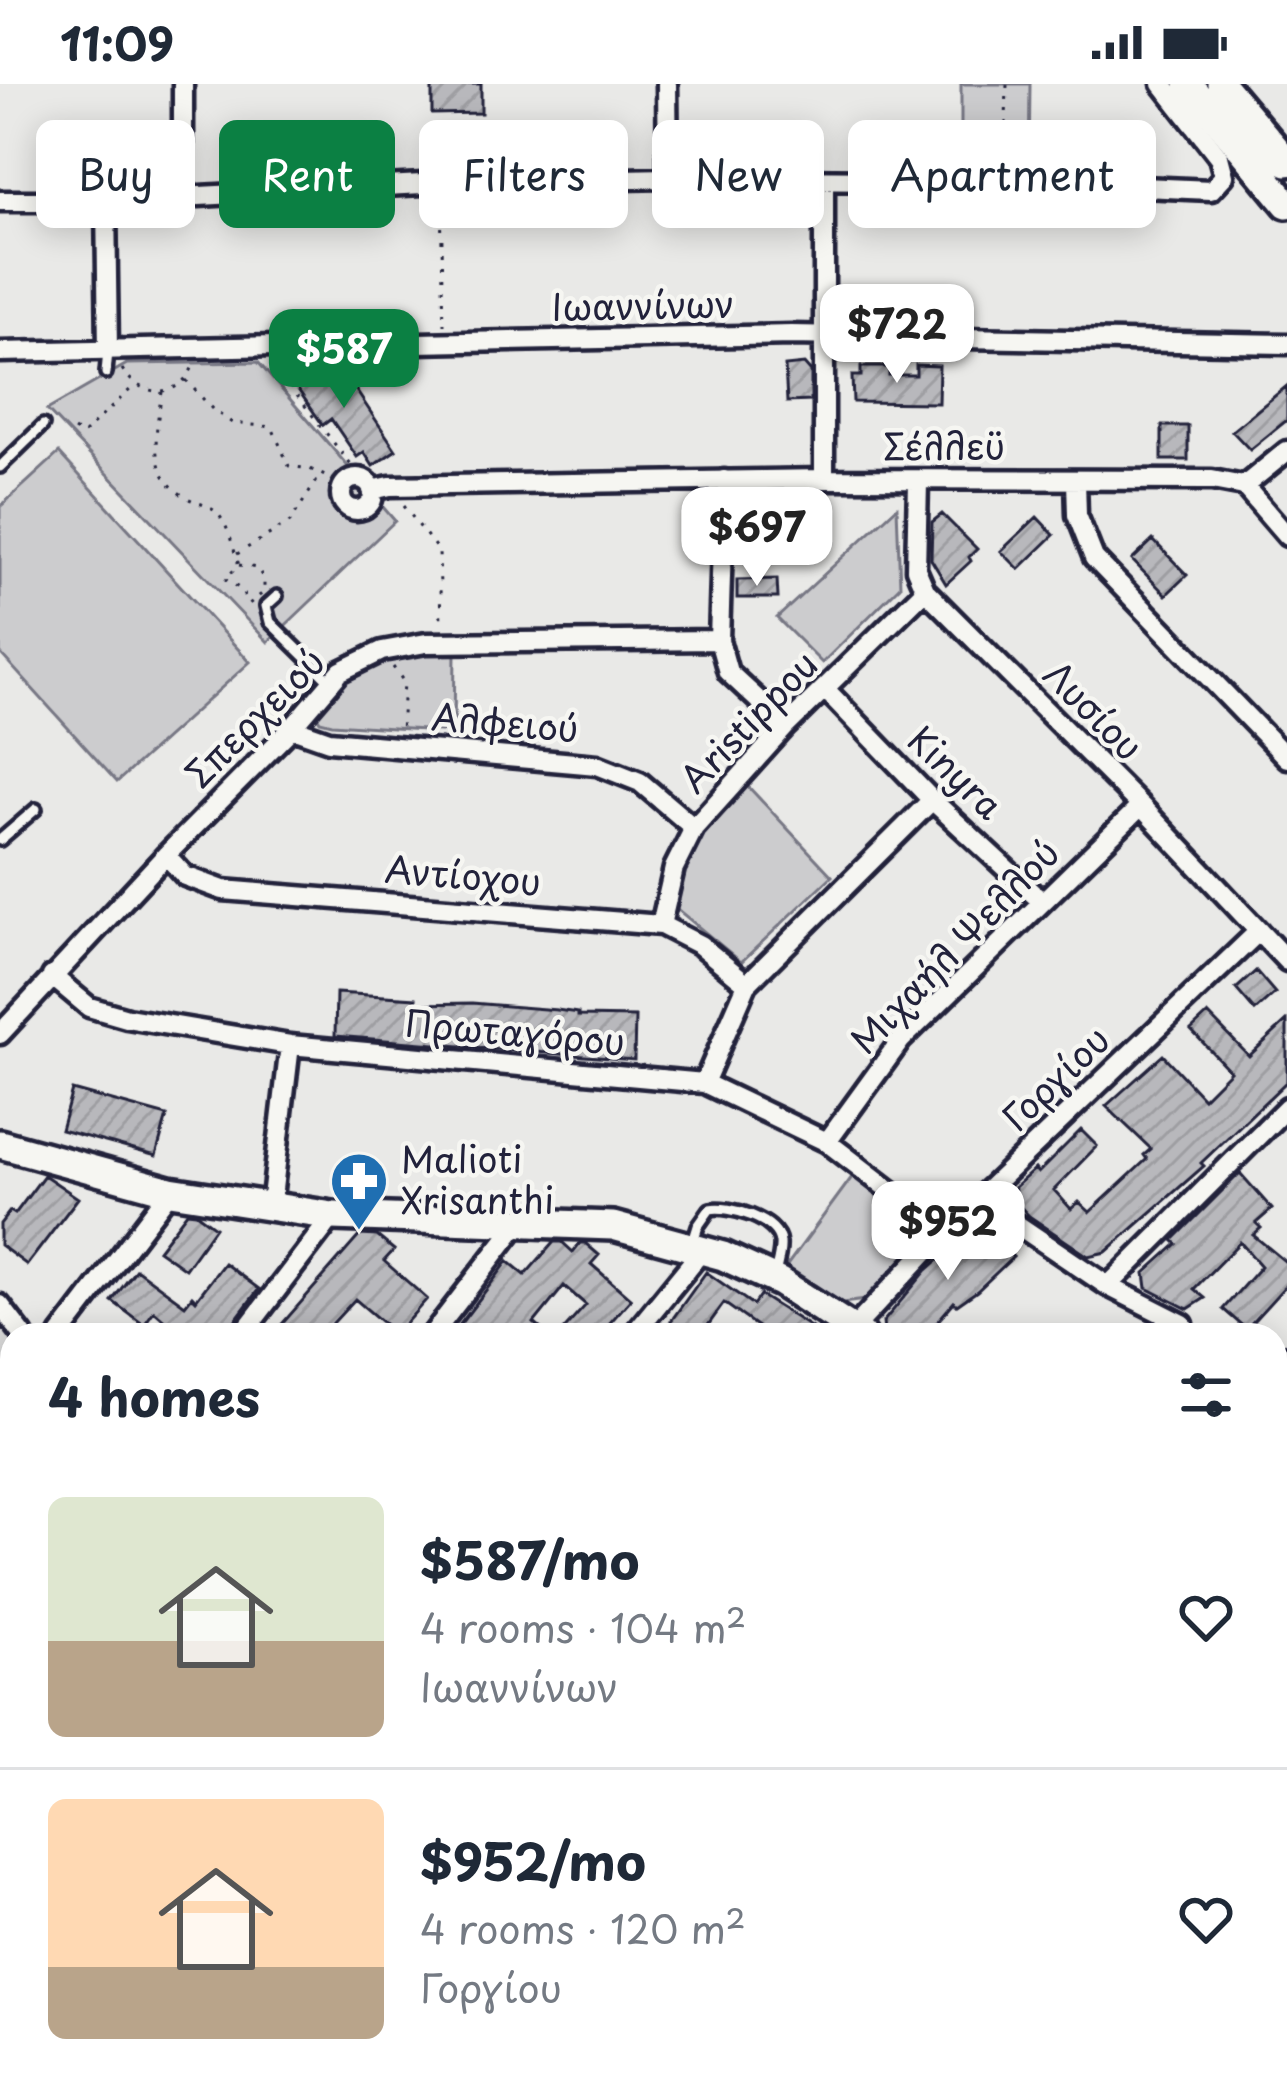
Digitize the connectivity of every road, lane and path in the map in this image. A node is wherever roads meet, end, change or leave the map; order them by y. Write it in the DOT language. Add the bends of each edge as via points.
graph roads {
  1 [pos="183,84"];
  2 [pos="667,84"];
  3 [pos="1006,84"];
  4 [pos="1162,84"];
  5 [pos="1188,84"];
  6 [pos="1221,84"];
  7 [pos="183,120"];
  8 [pos="667,120"];
  9 [pos="1006,120"];
  10 [pos="1287,161"];
  11 [pos="824,179"];
  12 [pos="848,179"];
  13 [pos="419,184"];
  14 [pos="1156,189"];
  15 [pos="195,193"];
  16 [pos="0,201"];
  17 [pos="36,201"];
  18 [pos="1287,204"];
  19 [pos="107,228"];
  20 [pos="442,228"];
  21 [pos="824,228"];
  22 [pos="445,335"];
  23 [pos="824,336"];
  24 [pos="1287,344"];
  25 [pos="262,347"];
  26 [pos="0,352"];
  27 [pos="114,356"];
  28 [pos="196,359"];
  29 [pos="106,373"];
  30 [pos="186,380"];
  31 [pos="135,384"];
  32 [pos="162,392"];
  33 [pos="43,424"];
  34 [pos="74,430"];
  35 [pos="1287,451"];
  36 [pos="0,467"];
  37 [pos="321,475"];
  38 [pos="824,479"];
  39 [pos="724,480"];
  40 [pos="1076,480"];
  41 [pos="918,482"];
  42 [pos="367,485"];
  43 [pos="1244,486"];
  44 [pos="1287,536"];
  45 [pos="235,555"];
  46 [pos="239,565"];
  47 [pos="925,590"];
  48 [pos="277,596"];
  49 [pos="719,640"];
  50 [pos="441,642"];
  51 [pos="382,651"];
  52 [pos="331,682"];
  53 [pos="825,689"];
  54 [pos="786,726"];
  55 [pos="292,728"];
  56 [pos="401,747"];
  57 [pos="1287,758"];
  58 [pos="932,800"];
  59 [pos="1141,806"];
  60 [pos="36,809"];
  61 [pos="694,828"];
  62 [pos="0,840"];
  63 [pos="166,855"];
  64 [pos="1042,902"];
  65 [pos="661,925"];
  66 [pos="1259,931"];
  67 [pos="1287,961"];
  68 [pos="52,976"];
  69 [pos="747,984"];
  70 [pos="0,1034"];
  71 [pos="290,1045"];
  72 [pos="704,1083"];
  73 [pos="1287,1107"];
  74 [pos="826,1142"];
  75 [pos="0,1144"];
  76 [pos="170,1191"];
  77 [pos="979,1199"];
  78 [pos="271,1206"];
  79 [pos="333,1216"];
  80 [pos="520,1221"];
  81 [pos="944,1232"];
  82 [pos="698,1247"];
  83 [pos="777,1281"];
  84 [pos="1108,1286"];
  85 [pos="69,1323"];
  86 [pos="251,1323"];
  87 [pos="441,1323"];
  88 [pos="641,1323"];
  89 [pos="843,1323"];
  90 [pos="865,1323"];
  91 [pos="1181,1323"];
  1 -- 7 [label="street"];
  2 -- 8 [label="street"];
  3 -- 9 [label="path"];
  4 -- 14 [label="street" via="1219,157 1223,176 1211,190"];
  5 -- 18 [label="street"];
  6 -- 10 [label="street"];
  11 -- 12 [label="street"];
  13 -- 15 [label="street"];
  16 -- 17 [label="street"];
  19 -- 27 [label="street"];
  20 -- 22 [label="path"];
  21 -- 23 [label="street"];
  23 -- 24 [label="street, Ιωαννίνων"];
  23 -- 25 [label="street, Ιωαννίνων"];
  23 -- 38 [label="street"];
  25 -- 27 [label="street, Ιωαννίνων"];
  25 -- 42 [label="path"];
  26 -- 27 [label="street, Ιωαννίνων"];
  27 -- 29 [label="lane"];
  27 -- 31 [label="path"];
  28 -- 30 [label="path"];
  30 -- 32 [label="path"];
  30 -- 37 [label="path" via="232,422 272,427 289,466"];
  31 -- 32 [label="path"];
  31 -- 34 [label="path" via="82,434"];
  32 -- 45 [label="path" via="162,473 222,518"];
  33 -- 36 [label="lane"];
  35 -- 43 [label="street"];
  37 -- 42 [label="path"];
  37 -- 45 [label="path" via="290,522"];
  38 -- 39 [label="street, Σέλλεϋ"];
  38 -- 41 [label="street, Σέλλεϋ"];
  39 -- 42 [label="street, Σέλλεϋ"];
  39 -- 49 [label="street"];
  40 -- 41 [label="street, Σέλλεϋ"];
  40 -- 43 [label="street, Σέλλεϋ"];
  40 -- 57 [label="street" via="1077,515 1094,558"];
  41 -- 47 [label="street" via="916,568"];
  42 -- 50 [label="path" via="439,552"];
  43 -- 44 [label="street"];
  45 -- 46 [label="path"];
  46 -- 46 [label="path" via="225,579 249,604 261,597 264,579 257,568"];
  47 -- 53 [label="street, Aristippou"];
  47 -- 59 [label="street, Λυσίου"];
  48 -- 52 [label="lane" via="266,606 270,622"];
  49 -- 50 [label="street, Σπερχειού"];
  49 -- 54 [label="street" via="728,671"];
  50 -- 51 [label="street, Σπερχειού"];
  51 -- 52 [label="street, Σπερχειού"];
  51 -- 56 [label="path" via="404,682"];
  52 -- 55 [label="street, Σπερχειού"];
  53 -- 54 [label="street, Aristippou"];
  53 -- 58 [label="street, Kinyra"];
  54 -- 61 [label="street, Aristippou"];
  55 -- 56 [label="street, Αλφειού" via="328,741"];
  55 -- 63 [label="street, Σπερχειού"];
  56 -- 61 [label="street, Αλφειού" via="597,765 640,782"];
  58 -- 64 [label="street, Kinyra"];
  58 -- 69 [label="street"];
  59 -- 64 [label="street, Μιχαήλ Ψελλού"];
  59 -- 66 [label="street, Λυσίου"];
  60 -- 62 [label="lane"];
  61 -- 65 [label="street, Aristippou" via="674,868"];
  63 -- 65 [label="street, Αντίοχου" via="185,876 223,890"];
  63 -- 68 [label="street, Σπερχειού"];
  64 -- 74 [label="street, Μιχαήλ Ψελλού" via="901,1040"];
  65 -- 69 [label="street, Αντίοχου" via="700,944"];
  66 -- 67 [label="street, Λυσίου"];
  66 -- 77 [label="street, Γοργίου"];
  68 -- 70 [label="street, Σπερχειού"];
  68 -- 71 [label="street, Πρωταγόρου" via="108,1013"];
  69 -- 72 [label="street"];
  71 -- 72 [label="street, Πρωταγόρου"];
  71 -- 78 [label="street"];
  72 -- 74 [label="street, Πρωταγόρου"];
  73 -- 84 [label="street"];
  74 -- 81 [label="street, Πρωταγόρου"];
  75 -- 76 [label="street"];
  76 -- 78 [label="street"];
  76 -- 85 [label="street"];
  77 -- 81 [label="street, Γοργίου"];
  77 -- 84 [label="street"];
  78 -- 79 [label="street"];
  79 -- 80 [label="street"];
  79 -- 86 [label="street"];
  80 -- 82 [label="street" via="613,1226"];
  80 -- 87 [label="street"];
  81 -- 90 [label="street, Γοργίου"];
  82 -- 83 [label="street"];
  82 -- 83 [label="lane" via="698,1226 710,1209 767,1223 780,1243"];
  82 -- 88 [label="street"];
  83 -- 89 [label="street"];
  84 -- 91 [label="street"];
}
